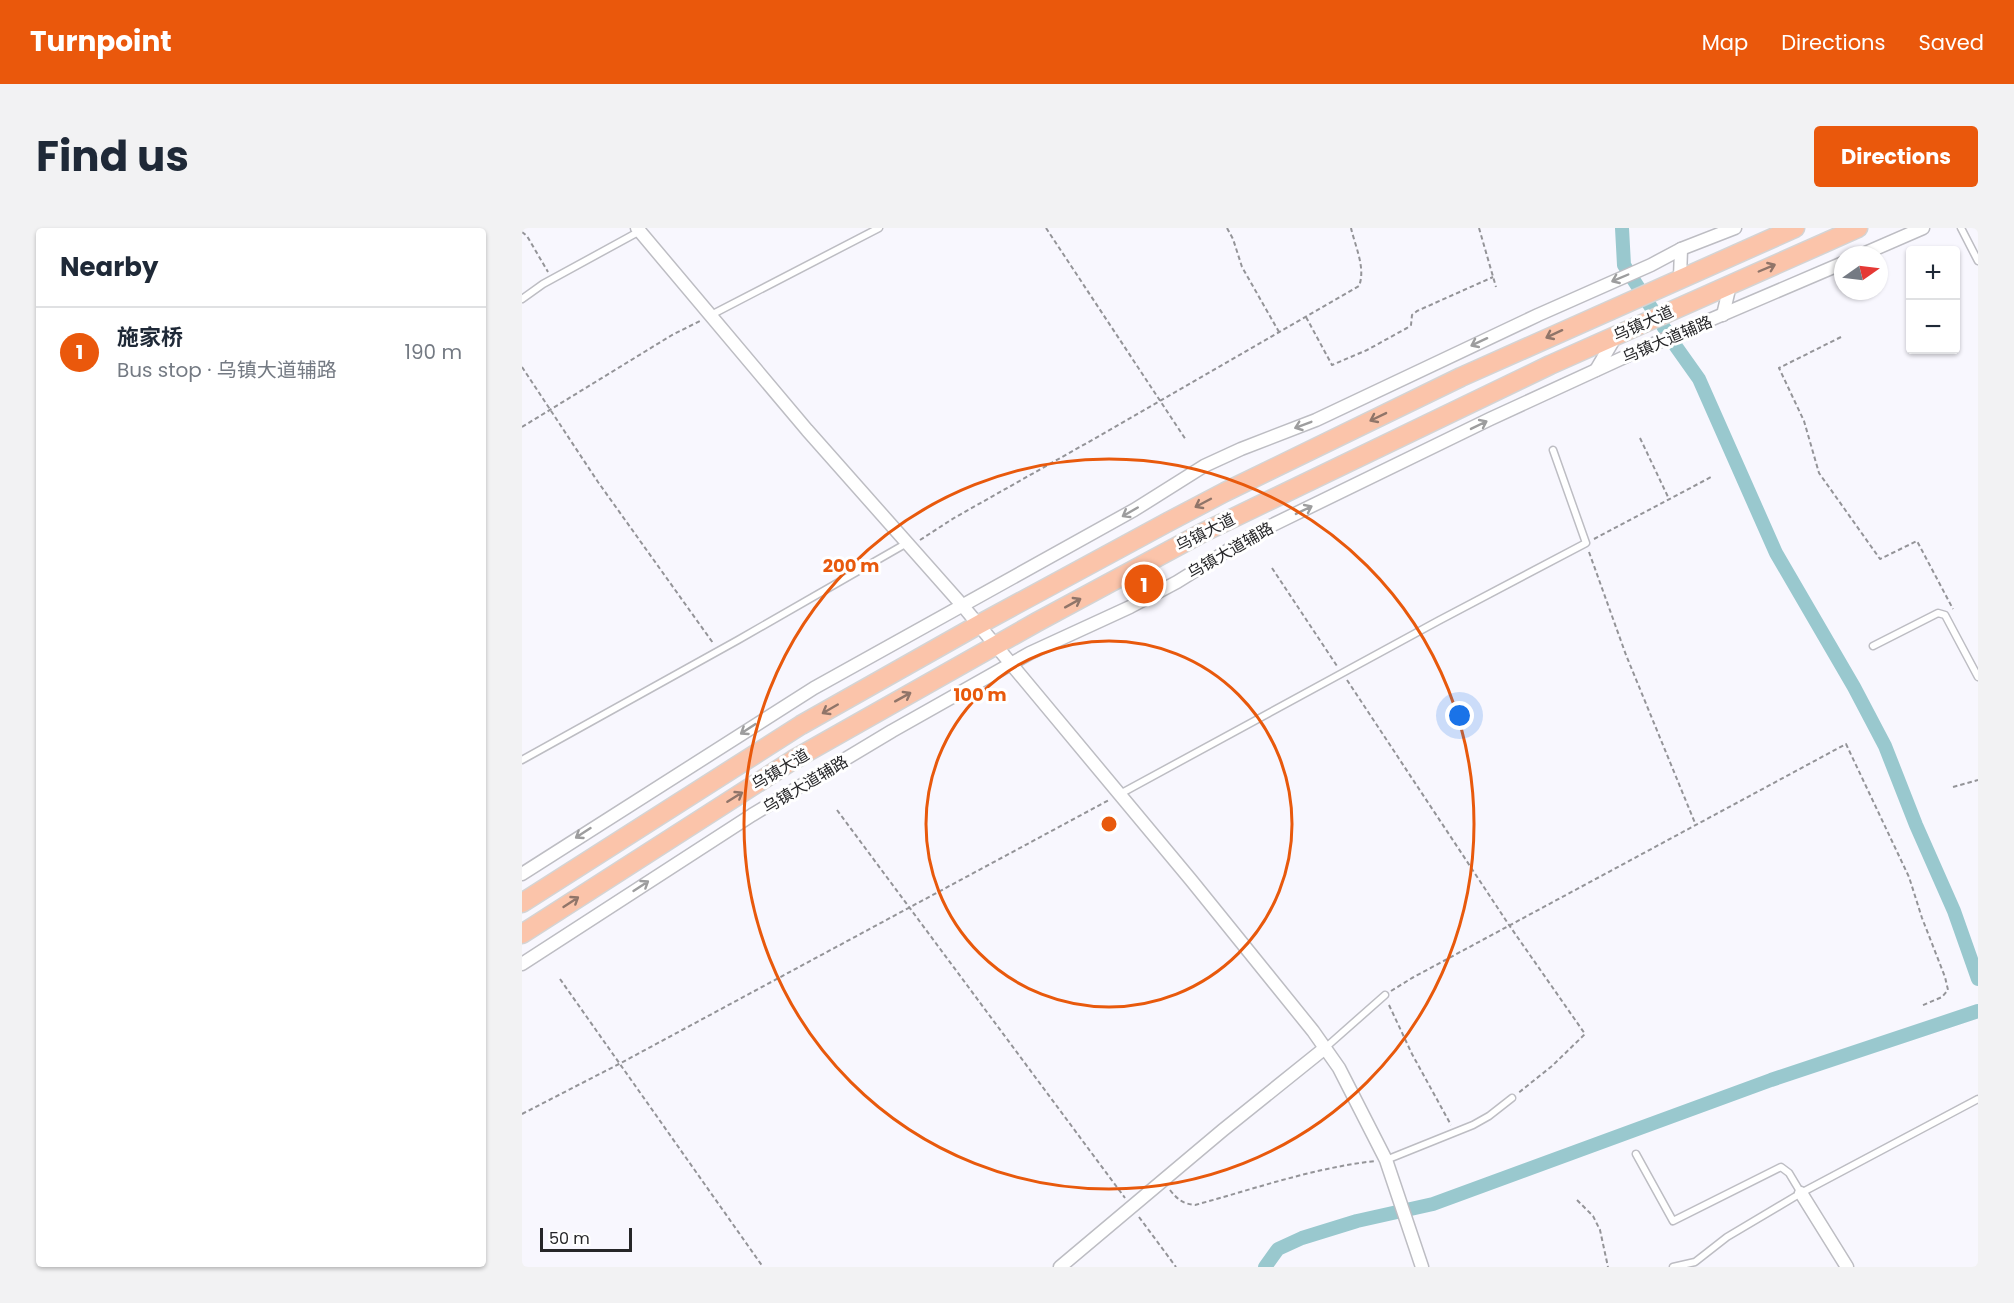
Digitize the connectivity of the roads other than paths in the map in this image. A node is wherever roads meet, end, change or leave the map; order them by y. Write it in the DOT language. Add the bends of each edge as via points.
graph roads {
  1 [pos="879,228"];
  2 [pos="1735,228"];
  3 [pos="1794,228"];
  4 [pos="1858,228"];
  5 [pos="1923,228"];
  6 [pos="1961,228"];
  7 [pos="638,229"];
  8 [pos="1882,246"];
  9 [pos="1681,249"];
  10 [pos="1978,261"];
  11 [pos="1834,267"];
  12 [pos="1680,278"];
  13 [pos="1730,285"];
  14 [pos="522,299"];
  15 [pos="710,315"];
  16 [pos="1723,315"];
  17 [pos="1621,332"];
  18 [pos="1595,371"];
  19 [pos="1553,450"];
  20 [pos="909,545"];
  21 [pos="962,605"];
  22 [pos="978,625"];
  23 [pos="996,645"];
  24 [pos="1873,646"];
  25 [pos="1011,663"];
  26 [pos="1978,677"];
  27 [pos="522,760"];
  28 [pos="1119,794"];
  29 [pos="522,874"];
  30 [pos="522,903"];
  31 [pos="522,934"];
  32 [pos="522,964"];
  33 [pos="1385,995"];
  34 [pos="1325,1048"];
  35 [pos="1512,1098"];
  36 [pos="1978,1099"];
  37 [pos="1636,1154"];
  38 [pos="1386,1160"];
  39 [pos="1801,1193"];
  40 [pos="1060,1267"];
  41 [pos="1422,1267"];
  42 [pos="1673,1267"];
  43 [pos="1847,1267"];
  1 -- 15 [label="lane"];
  2 -- 9 [label="street"];
  3 -- 12 [label="main road, 乌镇大道"];
  13 -- 4 [label="main road, 乌镇大道, one-way"];
  5 -- 8 [label="street"];
  6 -- 10 [label="lane"];
  7 -- 14 [label="lane"];
  7 -- 15 [label="street"];
  9 -- 12 [label="street"];
  9 -- 21 [label="street, one-way" via="1316,420 1222,457"];
  11 -- 16 [label="street, 乌镇大道辅路"];
  12 -- 22 [label="main road, 乌镇大道, one-way" via="1461,376 1225,492"];
  13 -- 16 [label="street"];
  13 -- 17 [label="main road, 乌镇大道"];
  15 -- 20 [label="street"];
  16 -- 18 [label="street, 乌镇大道辅路"];
  17 -- 18 [label="street"];
  23 -- 17 [label="main road, 乌镇大道, one-way" via="1232,518"];
  25 -- 18 [label="street, 乌镇大道辅路, one-way" via="1130,607 1254,534"];
  19 -- 28 [label="lane" via="1586,543"];
  20 -- 21 [label="street"];
  20 -- 27 [label="lane"];
  21 -- 22 [label="street"];
  21 -- 29 [label="street, one-way" via="814,688"];
  22 -- 23 [label="street"];
  22 -- 30 [label="main road, 乌镇大道, one-way" via="801,725"];
  23 -- 25 [label="street"];
  31 -- 23 [label="main road, 乌镇大道, one-way" via="793,760"];
  24 -- 26 [label="lane" via="1938,613 1945,615"];
  25 -- 28 [label="street"];
  32 -- 25 [label="street, 乌镇大道辅路, one-way" via="752,815"];
  28 -- 34 [label="street"];
  33 -- 34 [label="lane"];
  34 -- 38 [label="street"];
  34 -- 40 [label="street"];
  35 -- 38 [label="lane" via="1489,1116"];
  36 -- 39 [label="lane"];
  37 -- 39 [label="lane" via="1673,1221 1781,1167 1790,1173"];
  38 -- 41 [label="street"];
  39 -- 42 [label="lane" via="1695,1262"];
  39 -- 43 [label="street"];
}
